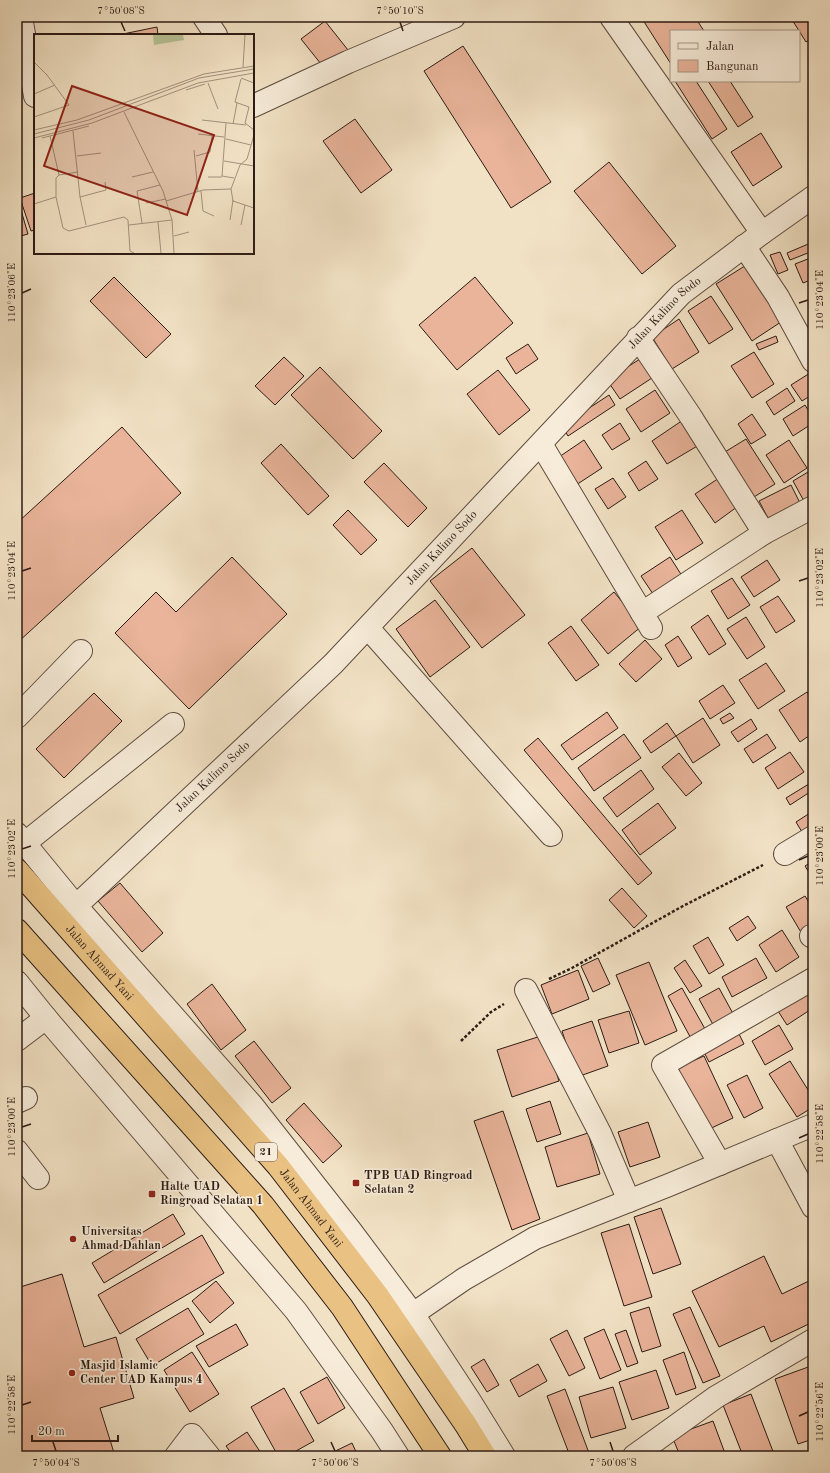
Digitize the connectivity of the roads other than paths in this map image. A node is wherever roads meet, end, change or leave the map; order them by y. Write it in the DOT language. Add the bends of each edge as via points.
graph roads {
  1 [pos="204,17"];
  2 [pos="454,17"];
  3 [pos="611,17"];
  4 [pos="25,18"];
  5 [pos="215,34"];
  6 [pos="34,88"];
  7 [pos="254,104"];
  8 [pos="813,197"];
  9 [pos="762,233"];
  10 [pos="744,246"];
  11 [pos="638,338"];
  12 [pos="813,361"];
  13 [pos="541,444"];
  14 [pos="813,507"];
  15 [pos="764,533"];
  16 [pos="368,628"];
  17 [pos="81,651"];
  18 [pos="17,717"];
  19 [pos="173,724"];
  20 [pos="551,835"];
  21 [pos="813,837"];
  22 [pos="21,839"];
  23 [pos="785,854"];
  24 [pos="17,870"];
  25 [pos="76,906"];
  26 [pos="17,930"];
  27 [pos="813,979"];
  28 [pos="17,982"];
  29 [pos="526,990"];
  30 [pos="46,1018"];
  31 [pos="17,1040"];
  32 [pos="813,1125"];
  33 [pos="777,1140"];
  34 [pos="17,1151"];
  35 [pos="720,1164"];
  36 [pos="38,1178"];
  37 [pos="629,1201"];
  38 [pos="813,1207"];
  39 [pos="413,1314"];
  40 [pos="813,1340"];
  41 [pos="176,1456"];
  42 [pos="209,1456"];
  43 [pos="398,1456"];
  44 [pos="440,1456"];
  45 [pos="485,1456"];
  46 [pos="504,1456"];
  47 [pos="634,1456"];
  1 -- 5 [label="street"];
  2 -- 7 [label="street"];
  3 -- 9 [label="street"];
  4 -- 6 [label="street"];
  8 -- 9 [label="street, Jalan Kalimo Sodo"];
  9 -- 10 [label="street, Jalan Kalimo Sodo"];
  10 -- 11 [label="street, Jalan Kalimo Sodo" via="681,294"];
  10 -- 12 [label="street" via="778,297"];
  11 -- 13 [label="street, Jalan Kalimo Sodo"];
  11 -- 15 [label="street"];
  13 -- 15 [label="street" via="647,620"];
  13 -- 16 [label="street, Jalan Kalimo Sodo"];
  14 -- 15 [label="street"];
  16 -- 20 [label="street"];
  16 -- 25 [label="street, Jalan Kalimo Sodo"];
  17 -- 18 [label="street"];
  19 -- 22 [label="street"];
  21 -- 23 [label="street"];
  22 -- 25 [label="street"];
  24 -- 45 [label="highway, Jalan Ahmad Yani / 21" via="278,1166 378,1296"];
  25 -- 39 [label="street" via="252,1106"];
  26 -- 44 [label="highway" via="263,1205 342,1307"];
  27 -- 35 [label="street" via="663,1065"];
  28 -- 30 [label="street"];
  29 -- 37 [label="street" via="600,1133"];
  30 -- 31 [label="street"];
  30 -- 43 [label="street" via="296,1311"];
  32 -- 33 [label="street"];
  33 -- 35 [label="street"];
  33 -- 38 [label="street"];
  34 -- 36 [label="street"];
  35 -- 37 [label="street"];
  37 -- 39 [label="street" via="535,1238 464,1279"];
  39 -- 46 [label="street"];
  40 -- 47 [label="street" via="716,1397"];
  41 -- 42 [label="street" via="192,1435"];
}
